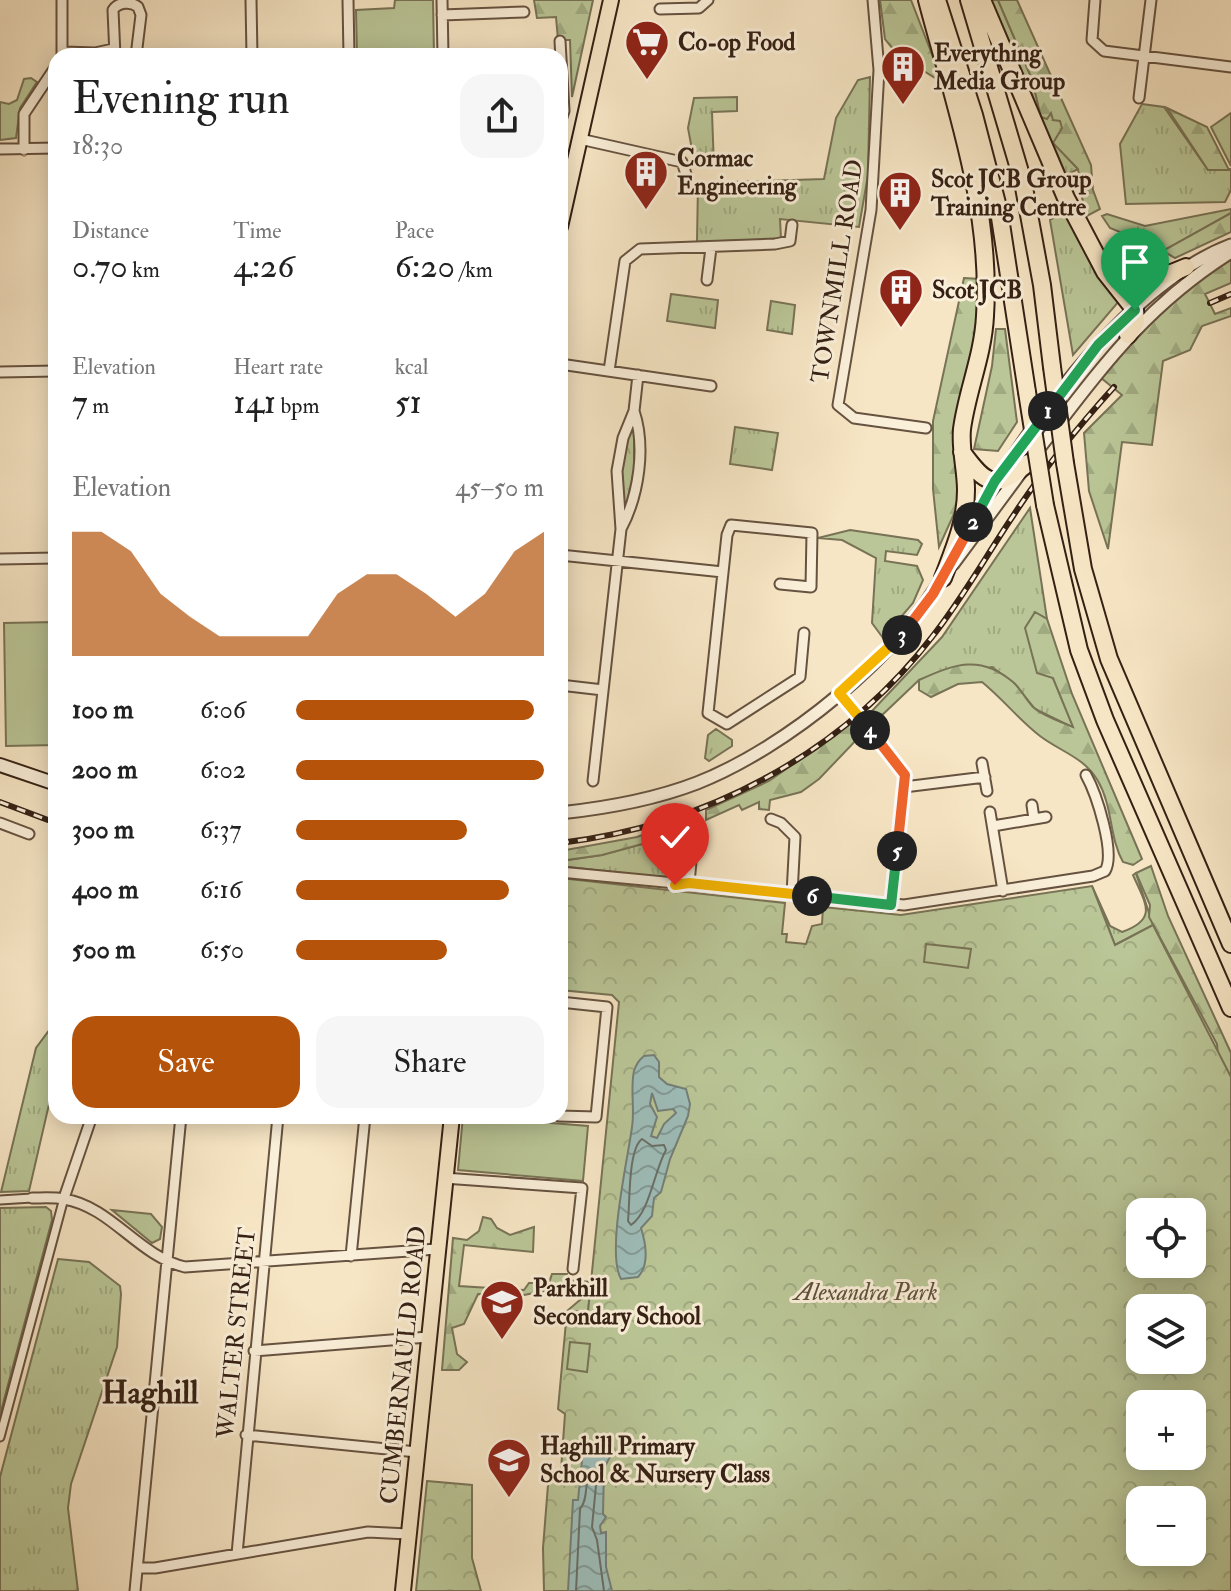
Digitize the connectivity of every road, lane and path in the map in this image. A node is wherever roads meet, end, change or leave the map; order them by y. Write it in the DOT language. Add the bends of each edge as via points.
graph roads {
  1 [pos="62,0"];
  2 [pos="251,0"];
  3 [pos="348,0"];
  4 [pos="442,0"];
  5 [pos="611,0"];
  6 [pos="708,0"];
  7 [pos="873,0"];
  8 [pos="927,0"];
  9 [pos="937,0"];
  10 [pos="969,0"];
  11 [pos="982,0"];
  12 [pos="1095,0"];
  13 [pos="1151,0"];
  14 [pos="677,4"];
  15 [pos="660,9"];
  16 [pos="524,12"];
  17 [pos="442,15"];
  18 [pos="560,41"];
  19 [pos="63,48"];
  20 [pos="114,48"];
  21 [pos="137,48"];
  22 [pos="252,48"];
  23 [pos="349,48"];
  24 [pos="443,48"];
  25 [pos="560,48"];
  26 [pos="1144,56"];
  27 [pos="1231,67"];
  28 [pos="48,78"];
  29 [pos="1139,98"];
  30 [pos="580,139"];
  31 [pos="48,148"];
  32 [pos="0,149"];
  33 [pos="24,150"];
  34 [pos="687,177"];
  35 [pos="568,192"];
  36 [pos="792,225"];
  37 [pos="1231,245"];
  38 [pos="711,248"];
  39 [pos="1231,252"];
  40 [pos="1093,253"];
  41 [pos="1186,267"];
  42 [pos="707,280"];
  43 [pos="1135,310"];
  44 [pos="1128,335"];
  45 [pos="568,365"];
  46 [pos="48,371"];
  47 [pos="609,371"];
  48 [pos="0,372"];
  49 [pos="638,375"];
  50 [pos="711,386"];
  51 [pos="634,411"];
  52 [pos="926,428"];
  53 [pos="961,451"];
  54 [pos="1028,463"];
  55 [pos="995,481"];
  56 [pos="621,529"];
  57 [pos="568,556"];
  58 [pos="48,558"];
  59 [pos="0,559"];
  60 [pos="617,561"];
  61 [pos="723,572"];
  62 [pos="943,578"];
  63 [pos="780,584"];
  64 [pos="804,633"];
  65 [pos="568,686"];
  66 [pos="603,690"];
  67 [pos="839,693"];
  68 [pos="982,763"];
  69 [pos="0,765"];
  70 [pos="1086,775"];
  71 [pos="985,777"];
  72 [pos="48,781"];
  73 [pos="593,781"];
  74 [pos="904,787"];
  75 [pos="987,791"];
  76 [pos="1032,805"];
  77 [pos="568,812"];
  78 [pos="990,812"];
  79 [pos="1046,817"];
  80 [pos="695,819"];
  81 [pos="771,819"];
  82 [pos="1034,819"];
  83 [pos="0,823"];
  84 [pos="993,826"];
  85 [pos="29,834"];
  86 [pos="568,873"];
  87 [pos="689,883"];
  88 [pos="1003,891"];
  89 [pos="792,894"];
  90 [pos="891,905"];
  91 [pos="1200,939"];
  92 [pos="1231,944"];
  93 [pos="568,1003"];
  94 [pos="1231,1008"];
  95 [pos="1231,1021"];
  96 [pos="568,1116"];
  97 [pos="89,1124"];
  98 [pos="180,1124"];
  99 [pos="277,1124"];
  100 [pos="364,1124"];
  101 [pos="446,1124"];
  102 [pos="451,1124"];
  103 [pos="449,1143"];
  104 [pos="444,1178"];
  105 [pos="32,1198"];
  106 [pos="64,1198"];
  107 [pos="0,1200"];
  108 [pos="437,1249"];
  109 [pos="351,1256"];
  110 [pos="167,1263"];
  111 [pos="263,1263"];
  112 [pos="573,1269"];
  113 [pos="428,1337"];
  114 [pos="254,1351"];
  115 [pos="246,1435"];
  116 [pos="0,1437"];
  117 [pos="417,1452"];
  118 [pos="408,1534"];
  119 [pos="237,1554"];
  120 [pos="138,1568"];
  121 [pos="135,1591"];
  122 [pos="403,1591"];
  1 -- 19 [label="street"];
  2 -- 22 [label="street"];
  3 -- 23 [label="street"];
  4 -- 17 [label="street"];
  5 -- 30 [label="main road"];
  6 -- 14 [label="street" via="699,8"];
  7 -- 52 [label="street, TOWNMILL ROAD" via="879,70 871,210 838,405 854,418"];
  8 -- 53 [label="highway" via="968,152 985,254 983,340"];
  9 -- 91 [label="highway, bridge" via="996,199 1045,505 1079,650"];
  10 -- 92 [label="highway, bridge" via="1026,194 1083,569 1109,659"];
  11 -- 40 [label="highway" via="1046,156"];
  12 -- 26 [label="street" via="1092,40 1104,51"];
  13 -- 26 [label="street"];
  14 -- 15 [label="street"];
  16 -- 17 [label="street"];
  17 -- 24 [label="street"];
  18 -- 25 [label="street"];
  20 -- 21 [label="street" via="113,10 135,5 141,15"];
  26 -- 27 [label="street"];
  26 -- 29 [label="street"];
  28 -- 33 [label="street" via="24,114"];
  30 -- 34 [label="street" via="682,162"];
  30 -- 35 [label="main road"];
  31 -- 33 [label="street"];
  32 -- 33 [label="street"];
  36 -- 38 [label="street" via="790,241"];
  37 -- 41 [label="street"];
  38 -- 42 [label="street"];
  38 -- 47 [label="street" via="640,249 627,257"];
  39 -- 44 [label="street" via="1188,281"];
  40 -- 41 [label="highway" via="1136,279 1160,279"];
  40 -- 43 [label="highway"];
  41 -- 43 [label="street"];
  43 -- 44 [label="highway" via="1136,322"];
  43 -- 55 [label="street" via="1098,345"];
  44 -- 54 [label="street"];
  45 -- 47 [label="street"];
  46 -- 48 [label="street"];
  47 -- 49 [label="street"];
  49 -- 50 [label="street"];
  49 -- 51 [label="street"];
  51 -- 56 [label="street" via="617,471"];
  51 -- 56 [label="street" via="639,460"];
  53 -- 55 [label="highway" via="976,471"];
  53 -- 62 [label="highway" via="966,489 962,527"];
  54 -- 55 [label="highway" via="1007,481"];
  54 -- 62 [label="street"];
  55 -- 62 [label="street"];
  56 -- 60 [label="street"];
  57 -- 60 [label="street"];
  58 -- 59 [label="street"];
  60 -- 61 [label="street"];
  60 -- 66 [label="street"];
  61 -- 63 [label="street" via="731,525 812,533 811,587"];
  61 -- 64 [label="street" via="708,713 727,724 800,677"];
  62 -- 67 [label="street" via="890,648"];
  65 -- 66 [label="street"];
  66 -- 73 [label="street"];
  67 -- 74 [label="street, bridge" via="903,769"];
  67 -- 77 [label="street" via="761,749 698,782 625,804"];
  68 -- 71 [label="street"];
  69 -- 72 [label="main road"];
  70 -- 88 [label="street" via="1097,794 1108,866 1100,875"];
  71 -- 74 [label="street"];
  71 -- 75 [label="street"];
  74 -- 90 [label="street"];
  76 -- 82 [label="street"];
  78 -- 84 [label="street"];
  79 -- 82 [label="street"];
  80 -- 87 [label="street"];
  81 -- 89 [label="street" via="795,837"];
  82 -- 84 [label="street"];
  83 -- 85 [label="street"];
  84 -- 88 [label="street"];
  86 -- 87 [label="street"];
  87 -- 89 [label="street"];
  88 -- 90 [label="street"];
  89 -- 90 [label="street"];
  91 -- 94 [label="highway"];
  91 -- 95 [label="highway"];
  93 -- 96 [label="street" via="607,1007 596,1117"];
  97 -- 106 [label="street"];
  98 -- 110 [label="street"];
  99 -- 111 [label="street, WALTER STREET"];
  100 -- 109 [label="street"];
  101 -- 103 [label="main road, CUMBERNAULD ROAD"];
  102 -- 103 [label="main road, CUMBERNAULD ROAD"];
  103 -- 104 [label="main road, CUMBERNAULD ROAD"];
  104 -- 108 [label="main road, CUMBERNAULD ROAD"];
  104 -- 112 [label="street" via="582,1188"];
  105 -- 106 [label="street"];
  105 -- 107 [label="street"];
  106 -- 110 [label="street" via="98,1212"];
  106 -- 116 [label="street"];
  108 -- 109 [label="street"];
  108 -- 113 [label="main road, CUMBERNAULD ROAD"];
  109 -- 111 [label="street"];
  110 -- 111 [label="street" via="197,1268"];
  110 -- 120 [label="street"];
  111 -- 114 [label="street, WALTER STREET"];
  113 -- 114 [label="street"];
  113 -- 117 [label="main road, CUMBERNAULD ROAD"];
  114 -- 115 [label="street, WALTER STREET"];
  115 -- 117 [label="street"];
  115 -- 119 [label="street, WALTER STREET"];
  117 -- 118 [label="main road, CUMBERNAULD ROAD"];
  118 -- 119 [label="street" via="368,1532"];
  118 -- 122 [label="main road, CUMBERNAULD ROAD"];
  119 -- 120 [label="street"];
  120 -- 121 [label="street"];
}
